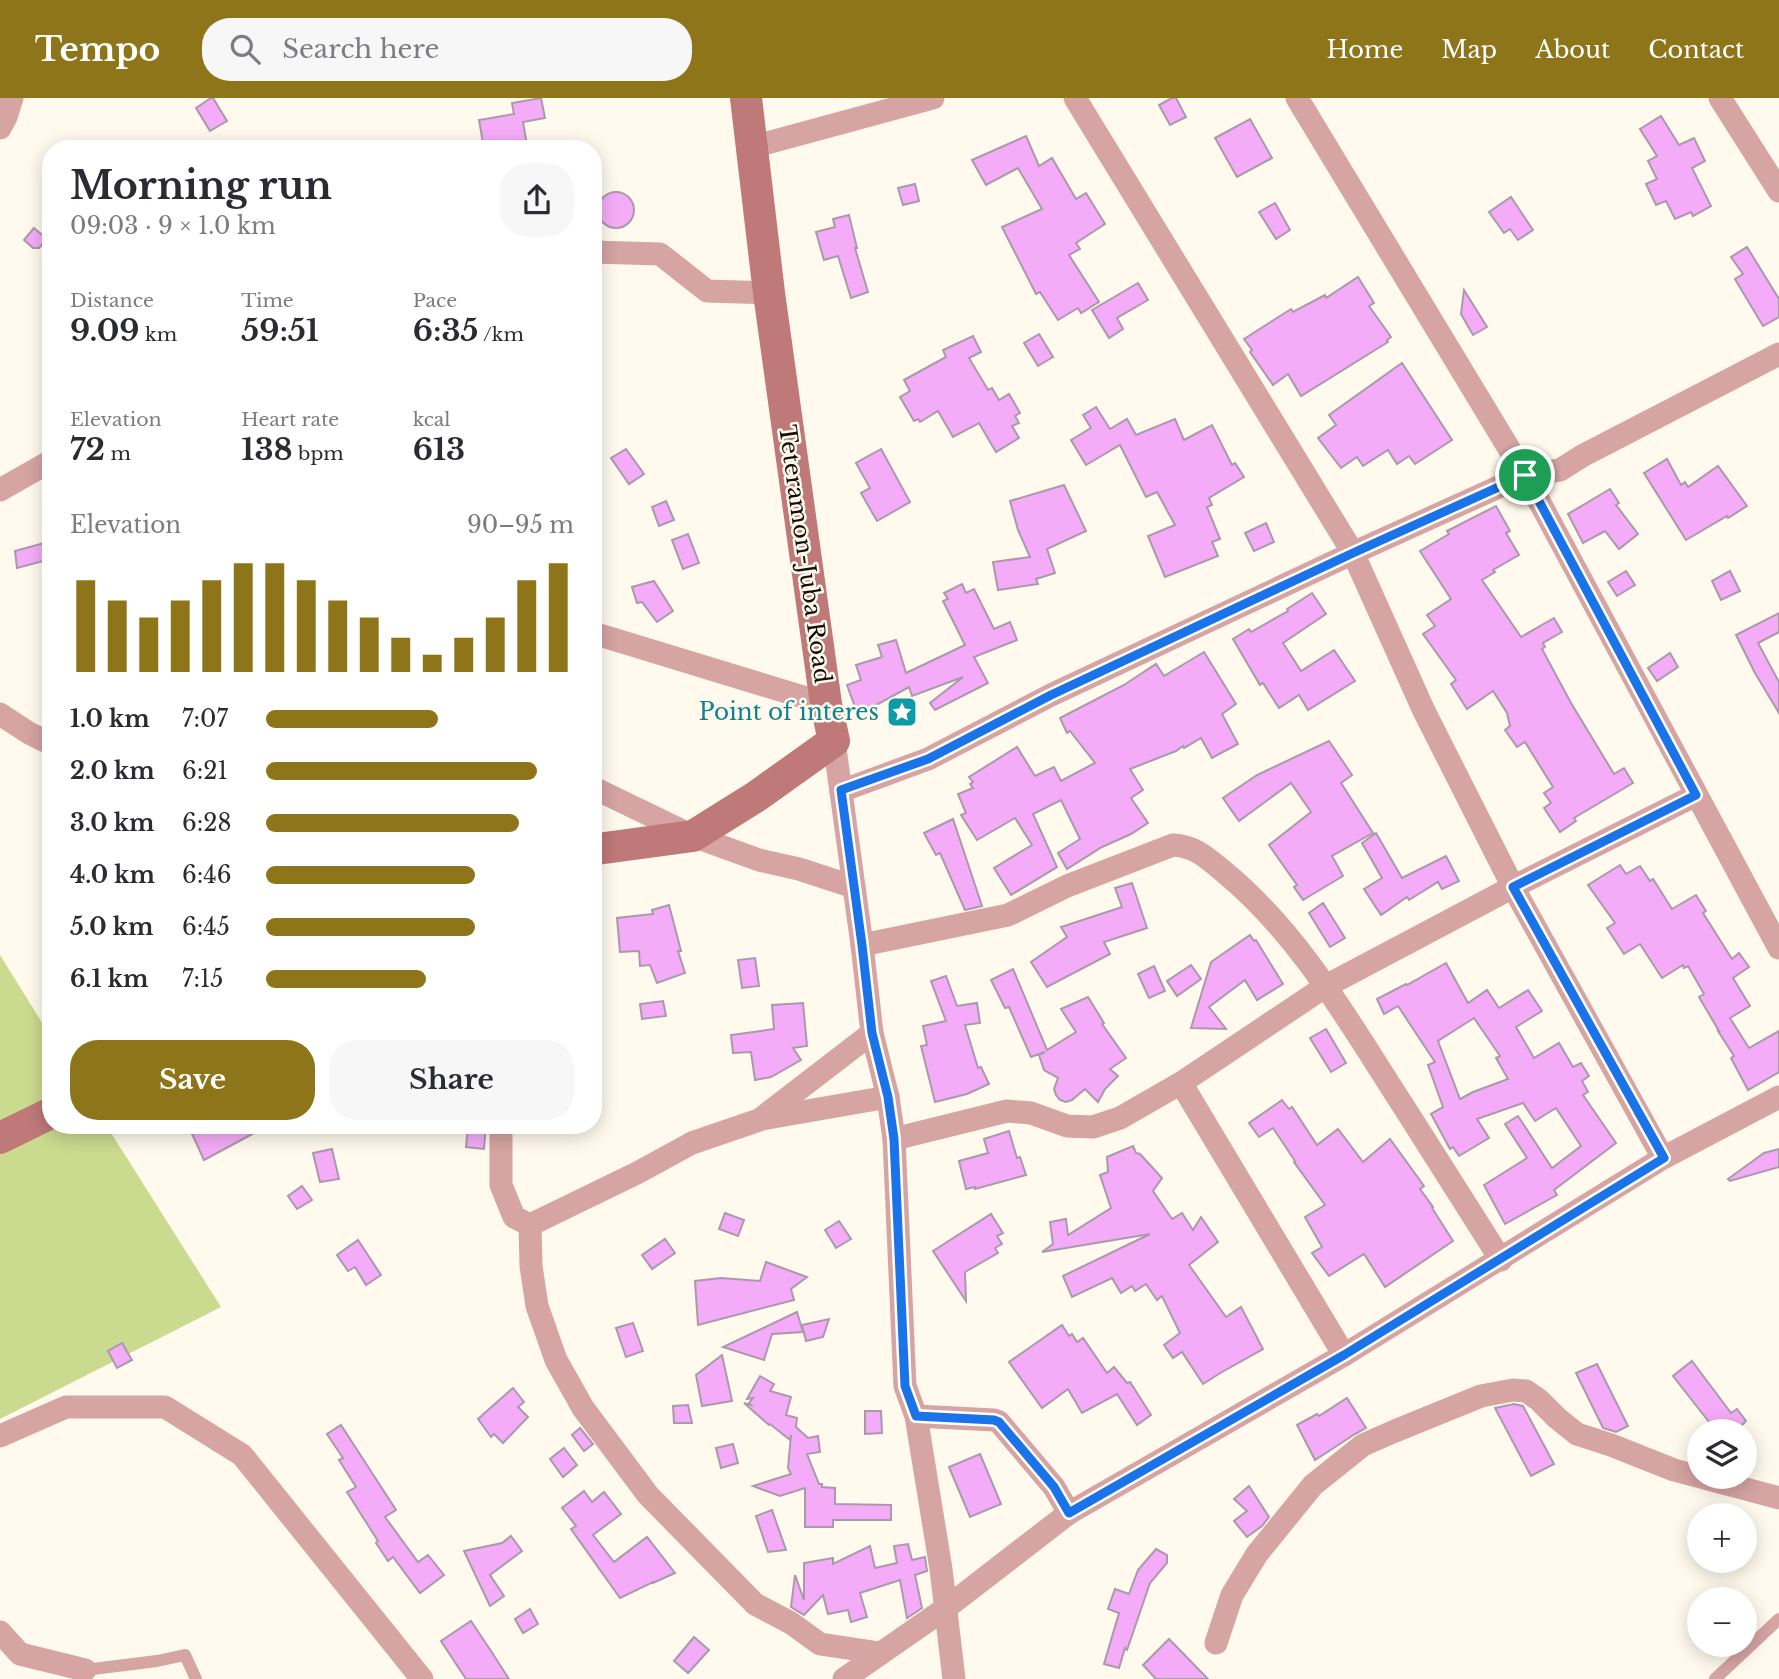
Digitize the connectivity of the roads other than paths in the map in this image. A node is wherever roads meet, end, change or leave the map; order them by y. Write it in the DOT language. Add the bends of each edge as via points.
graph roads {
  1 [pos="12,98"];
  2 [pos="746,98"];
  3 [pos="933,98"];
  4 [pos="1075,98"];
  5 [pos="1297,98"];
  6 [pos="1720,98"];
  7 [pos="0,128"];
  8 [pos="752,147"];
  9 [pos="1779,191"];
  10 [pos="602,252"];
  11 [pos="769,293"];
  12 [pos="1779,354"];
  13 [pos="42,466"];
  14 [pos="1525,475"];
  15 [pos="0,490"];
  16 [pos="1353,553"];
  17 [pos="602,636"];
  18 [pos="826,704"];
  19 [pos="0,714"];
  20 [pos="42,740"];
  21 [pos="834,741"];
  22 [pos="841,790"];
  23 [pos="602,792"];
  24 [pos="1696,795"];
  25 [pos="693,836"];
  26 [pos="602,850"];
  27 [pos="854,887"];
  28 [pos="1513,887"];
  29 [pos="862,945"];
  30 [pos="1779,948"];
  31 [pos="1326,986"];
  32 [pos="872,1033"];
  33 [pos="1181,1083"];
  34 [pos="888,1097"];
  35 [pos="1779,1097"];
  36 [pos="42,1117"];
  37 [pos="759,1120"];
  38 [pos="501,1134"];
  39 [pos="0,1138"];
  40 [pos="894,1139"];
  41 [pos="1664,1158"];
  42 [pos="530,1225"];
  43 [pos="1502,1259"];
  44 [pos="1344,1355"];
  45 [pos="916,1416"];
  46 [pos="0,1436"];
  47 [pos="1779,1498"];
  48 [pos="1069,1513"];
  49 [pos="946,1608"];
  50 [pos="1779,1619"];
  51 [pos="0,1632"];
  52 [pos="1216,1643"];
  53 [pos="880,1653"];
  54 [pos="85,1670"];
  55 [pos="196,1679"];
  56 [pos="422,1679"];
  57 [pos="844,1679"];
  58 [pos="954,1679"];
  59 [pos="1715,1679"];
  1 -- 7 [label="street"];
  2 -- 8 [label="street, Teteramon-Juba Road"];
  3 -- 8 [label="street"];
  4 -- 16 [label="street"];
  5 -- 14 [label="street"];
  6 -- 9 [label="street"];
  8 -- 11 [label="street, Teteramon-Juba Road"];
  10 -- 11 [label="street" via="660,254 707,291"];
  11 -- 18 [label="street, Teteramon-Juba Road"];
  12 -- 14 [label="street" via="1560,470"];
  13 -- 15 [label="street"];
  14 -- 16 [label="street"];
  14 -- 24 [label="street"];
  16 -- 22 [label="street" via="1051,695 928,759"];
  16 -- 28 [label="street" via="1424,711"];
  17 -- 18 [label="street"];
  18 -- 21 [label="street, Teteramon-Juba Road"];
  19 -- 20 [label="street"];
  21 -- 22 [label="street"];
  21 -- 25 [label="street"];
  22 -- 27 [label="street"];
  23 -- 25 [label="street"];
  24 -- 28 [label="street"];
  24 -- 30 [label="street"];
  25 -- 26 [label="street"];
  25 -- 27 [label="street"];
  27 -- 29 [label="street"];
  28 -- 31 [label="street"];
  28 -- 41 [label="street"];
  29 -- 31 [label="street" via="1008,915 1067,886 1173,845 1187,846 1249,892"];
  29 -- 32 [label="street"];
  31 -- 33 [label="street"];
  31 -- 43 [label="street"];
  32 -- 34 [label="street"];
  32 -- 37 [label="street"];
  33 -- 40 [label="street" via="1120,1118 1093,1127 1068,1126 1031,1113 1007,1111"];
  33 -- 44 [label="street"];
  34 -- 37 [label="street"];
  34 -- 40 [label="street"];
  35 -- 41 [label="street"];
  36 -- 39 [label="street"];
  37 -- 42 [label="street" via="692,1143"];
  38 -- 42 [label="street" via="501,1185 514,1217"];
  40 -- 45 [label="street" via="905,1386"];
  41 -- 43 [label="street"];
  42 -- 53 [label="street" via="537,1306 556,1360 583,1408 648,1495 755,1604 820,1644"];
  43 -- 44 [label="street"];
  44 -- 48 [label="street"];
  45 -- 48 [label="street" via="999,1422 1054,1487"];
  45 -- 49 [label="street"];
  46 -- 56 [label="street" via="66,1407 165,1407 242,1455"];
  47 -- 52 [label="street" via="1674,1471 1577,1434 1526,1391 1481,1396 1363,1445 1312,1485 1257,1554 1232,1595"];
  48 -- 49 [label="street"];
  49 -- 53 [label="street"];
  49 -- 58 [label="street"];
  50 -- 59 [label="lane"];
  51 -- 54 [label="street" via="20,1654"];
  53 -- 57 [label="street"];
  54 -- 55 [label="lane" via="185,1655"];
}
